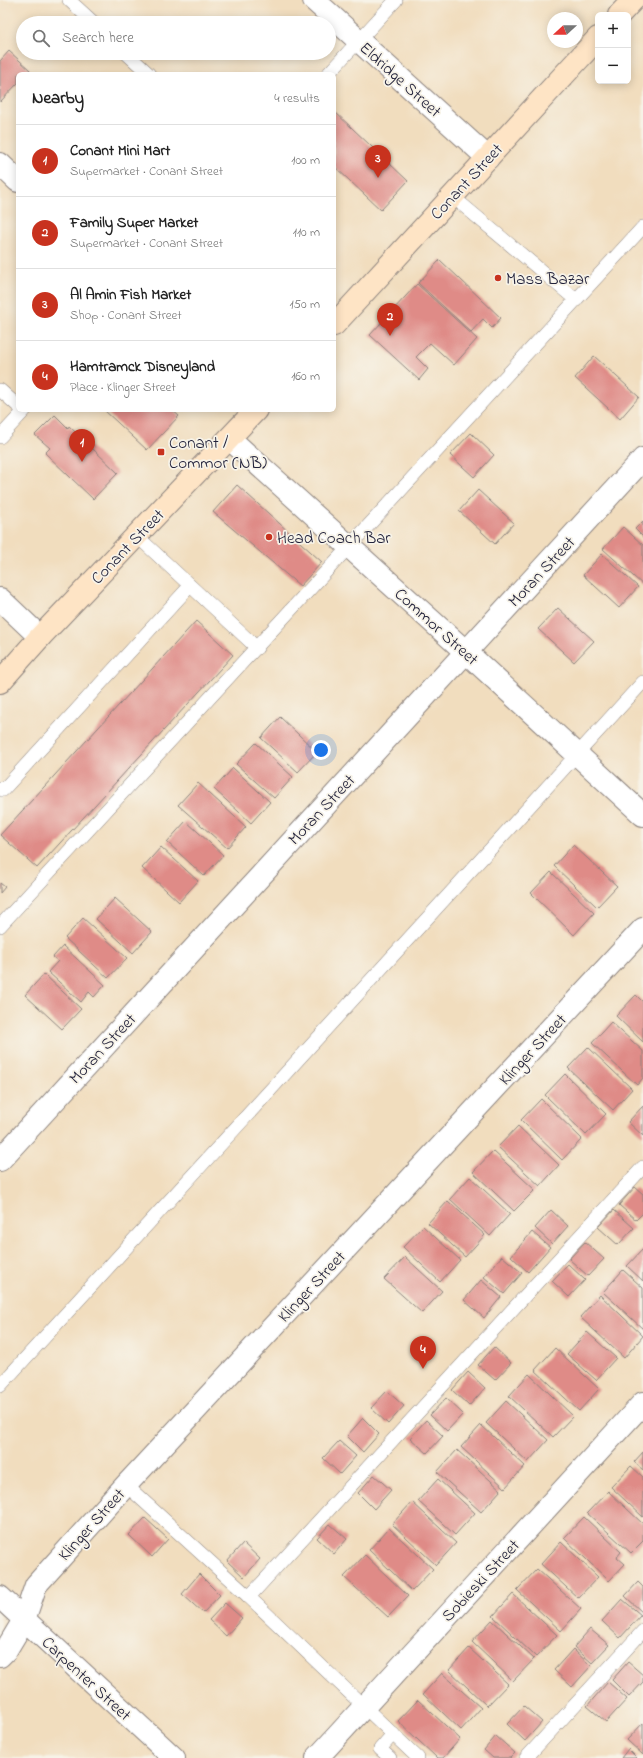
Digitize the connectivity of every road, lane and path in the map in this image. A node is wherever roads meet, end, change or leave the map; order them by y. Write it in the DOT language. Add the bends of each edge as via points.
graph roads {
  1 [pos="69,0"];
  2 [pos="314,0"];
  3 [pos="396,0"];
  4 [pos="632,0"];
  5 [pos="622,12"];
  6 [pos="86,16"];
  7 [pos="332,16"];
  8 [pos="336,20"];
  9 [pos="359,41"];
  10 [pos="595,41"];
  11 [pos="134,60"];
  12 [pos="147,72"];
  13 [pos="330,72"];
  14 [pos="488,158"];
  15 [pos="0,164"];
  16 [pos="16,179"];
  17 [pos="452,196"];
  18 [pos="643,227"];
  19 [pos="576,300"];
  20 [pos="336,323"];
  21 [pos="0,390"];
  22 [pos="16,405"];
  23 [pos="20,412"];
  24 [pos="254,412"];
  25 [pos="0,437"];
  26 [pos="230,438"];
  27 [pos="643,460"];
  28 [pos="137,536"];
  29 [pos="350,547"];
  30 [pos="190,586"];
  31 [pos="0,599"];
  32 [pos="40,637"];
  33 [pos="257,648"];
  34 [pos="466,652"];
  35 [pos="0,682"];
  36 [pos="643,682"];
  37 [pos="577,754"];
  38 [pos="0,788"];
  39 [pos="643,815"];
  40 [pos="0,926"];
  41 [pos="643,929"];
  42 [pos="0,1160"];
  43 [pos="643,1167"];
  44 [pos="0,1386"];
  45 [pos="643,1403"];
  46 [pos="126,1485"];
  47 [pos="0,1597"];
  48 [pos="249,1597"];
  49 [pos="24,1620"];
  50 [pos="643,1631"];
  51 [pos="0,1656"];
  52 [pos="364,1707"];
  53 [pos="393,1734"];
  54 [pos="174,1758"];
  55 [pos="317,1758"];
  56 [pos="390,1758"];
  57 [pos="418,1758"];
  58 [pos="526,1758"];
  1 -- 6 [label="lane"];
  2 -- 7 [label="street, Eldridge Street"];
  3 -- 9 [label="lane"];
  4 -- 5 [label="main road"];
  8 -- 9 [label="street, Eldridge Street"];
  9 -- 13 [label="lane"];
  9 -- 14 [label="street, Eldridge Street"];
  10 -- 14 [label="main road, Conant Street"];
  11 -- 12 [label="lane"];
  14 -- 17 [label="main road, Conant Street"];
  15 -- 16 [label="street"];
  17 -- 19 [label="lane"];
  17 -- 20 [label="main road, Conant Street"];
  18 -- 19 [label="lane"];
  19 -- 29 [label="lane"];
  21 -- 22 [label="lane"];
  23 -- 25 [label="lane"];
  24 -- 26 [label="main road, Conant Street"];
  26 -- 28 [label="main road, Conant Street"];
  26 -- 29 [label="street, Commor Street"];
  27 -- 34 [label="street, Moran Street"];
  28 -- 30 [label="lane"];
  28 -- 32 [label="main road, Conant Street"];
  29 -- 33 [label="lane"];
  29 -- 34 [label="street, Commor Street"];
  30 -- 33 [label="lane"];
  30 -- 38 [label="lane" via="3,790"];
  31 -- 32 [label="street"];
  32 -- 35 [label="main road, Conant Street"];
  33 -- 40 [label="lane"];
  34 -- 37 [label="street, Commor Street"];
  34 -- 42 [label="street, Moran Street"];
  36 -- 37 [label="lane"];
  37 -- 39 [label="street, Commor Street"];
  37 -- 44 [label="lane"];
  41 -- 46 [label="street, Klinger Street"];
  43 -- 48 [label="lane"];
  45 -- 52 [label="street, Sobieski Street"];
  46 -- 48 [label="lane"];
  46 -- 49 [label="street, Klinger Street" via="36,1585"];
  47 -- 49 [label="street, Carpenter Street"];
  48 -- 52 [label="lane"];
  49 -- 51 [label="street, Klinger Street"];
  49 -- 54 [label="street, Carpenter Street"];
  50 -- 58 [label="lane"];
  52 -- 53 [label="lane"];
  52 -- 55 [label="street, Sobieski Street"];
  53 -- 56 [label="lane" via="380,1748"];
  53 -- 57 [label="lane"];
}
